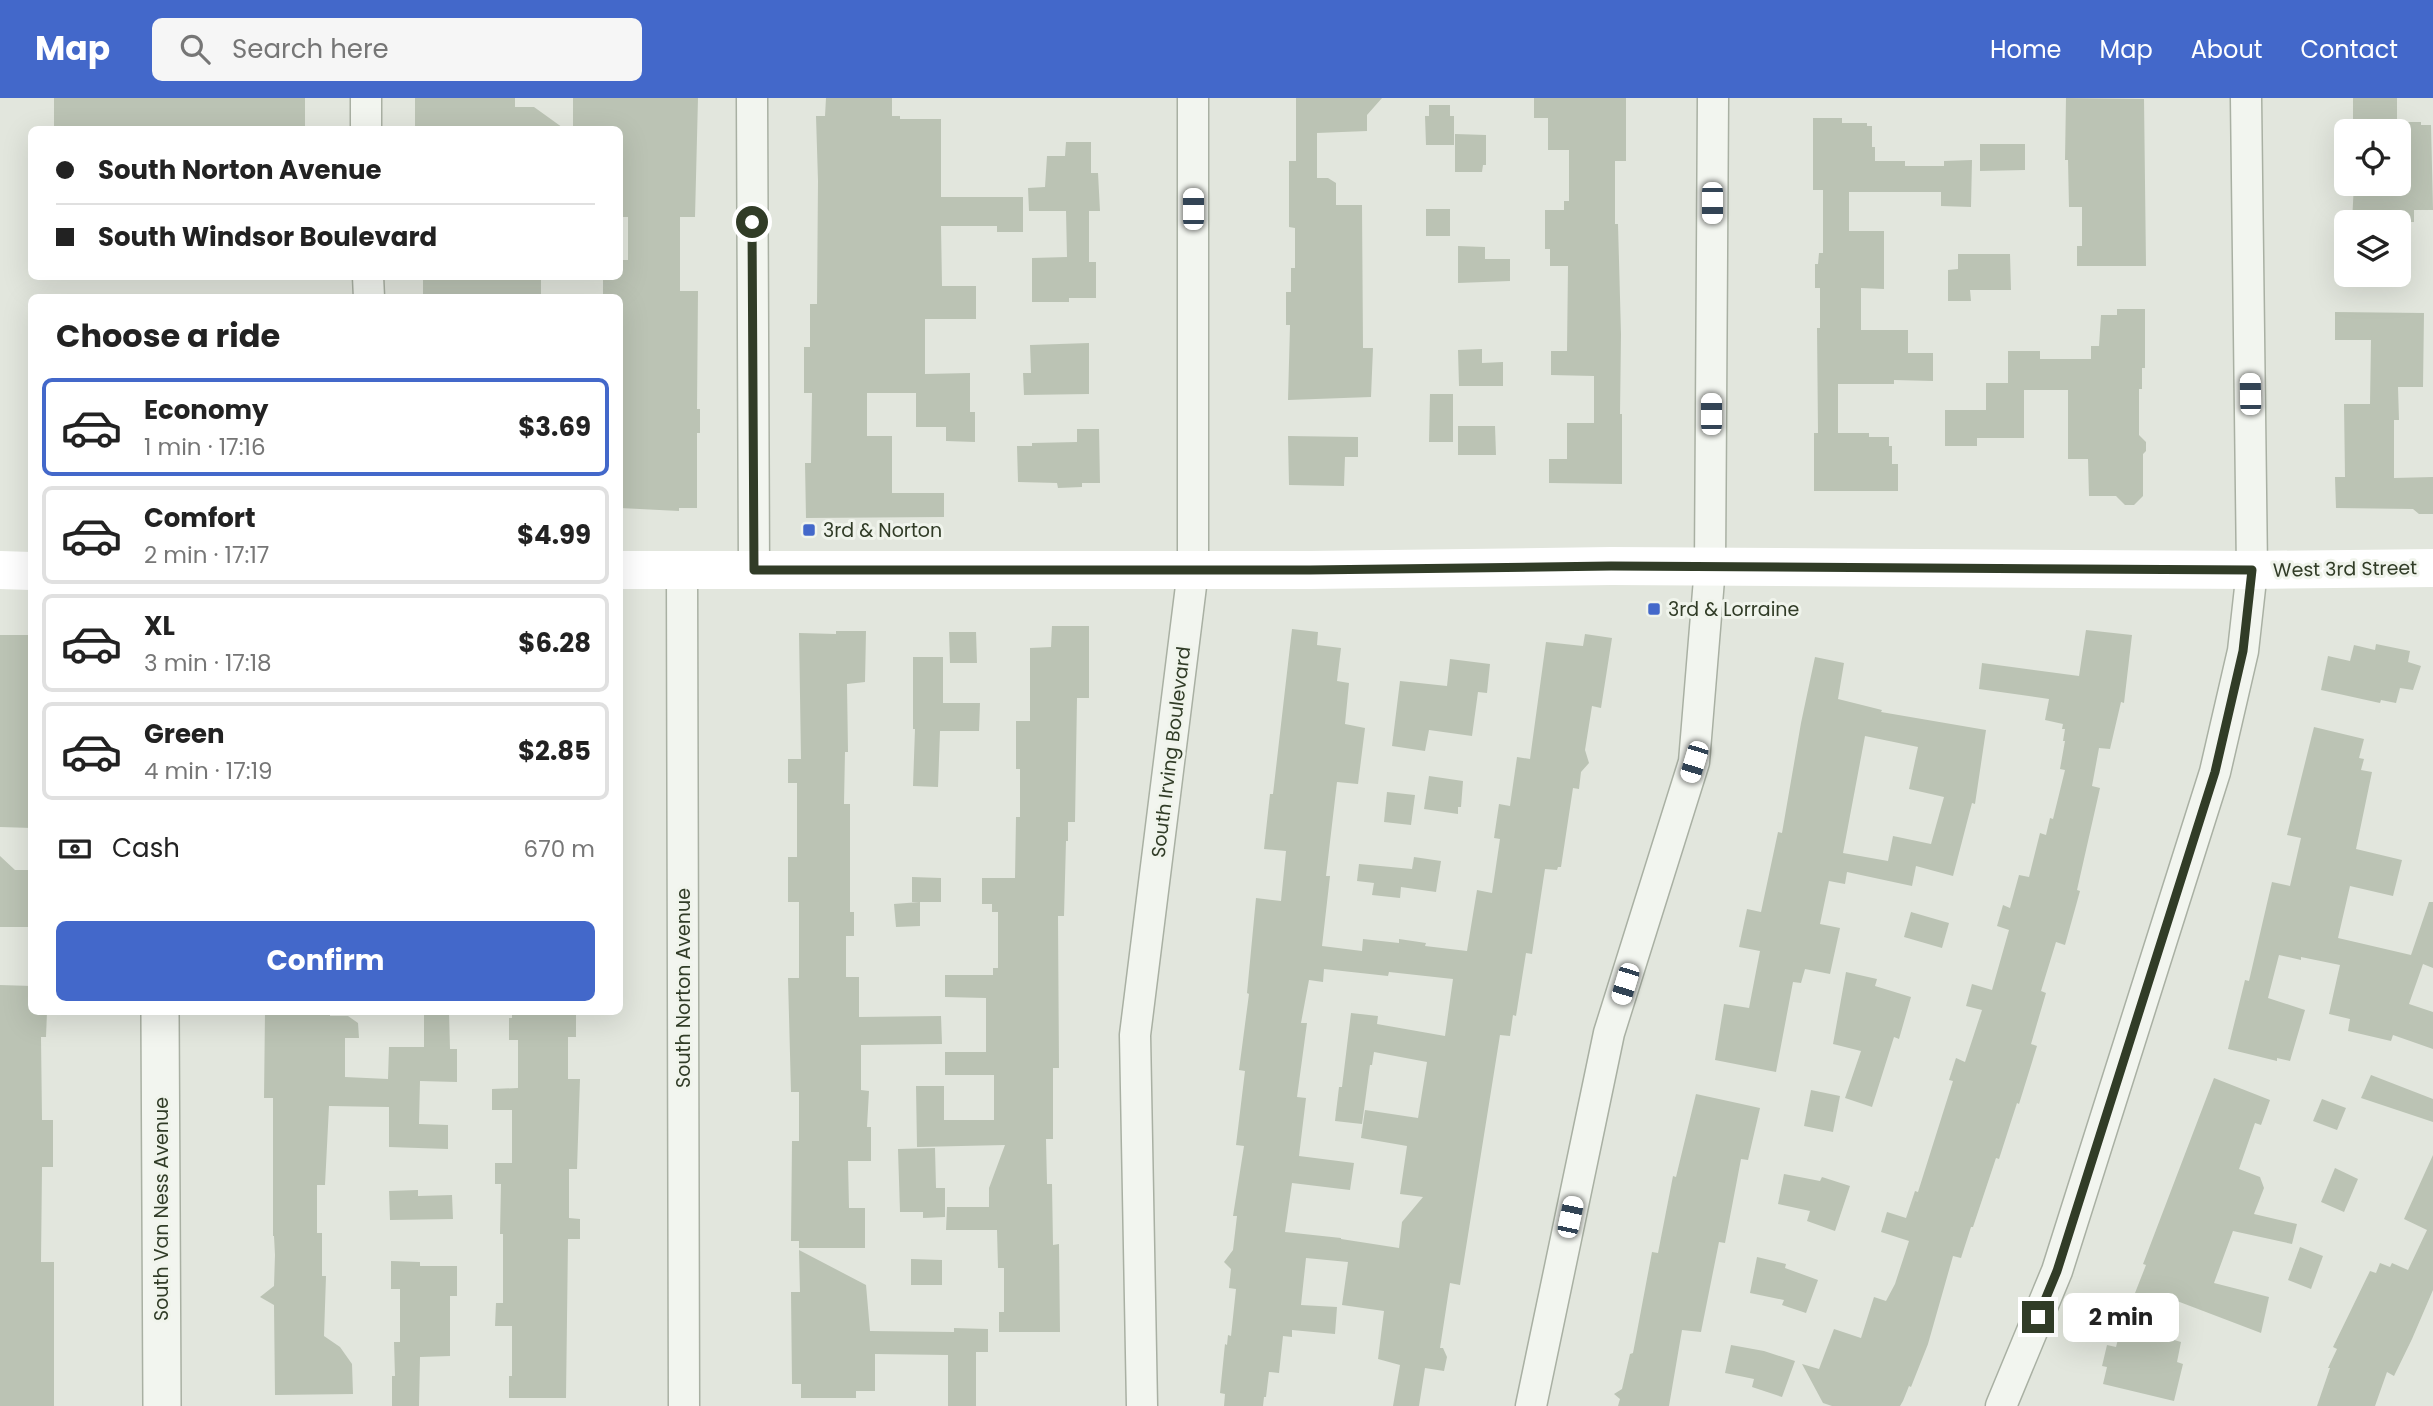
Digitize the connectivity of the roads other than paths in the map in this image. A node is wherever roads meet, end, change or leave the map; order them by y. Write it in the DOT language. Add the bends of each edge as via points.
graph roads {
  1 [pos="366,98"];
  2 [pos="752,98"];
  3 [pos="1193,98"];
  4 [pos="1713,98"];
  5 [pos="2246,98"];
  6 [pos="366,126"];
  7 [pos="1710,567"];
  8 [pos="2433,568"];
  9 [pos="0,570"];
  10 [pos="623,570"];
  11 [pos="682,570"];
  12 [pos="754,570"];
  13 [pos="1193,570"];
  14 [pos="2252,570"];
  15 [pos="28,571"];
  16 [pos="160,1015"];
  17 [pos="162,1406"];
  18 [pos="684,1406"];
  19 [pos="1142,1406"];
  20 [pos="1531,1406"];
  21 [pos="2001,1406"];
  1 -- 6 [label="street"];
  2 -- 12 [label="street"];
  3 -- 13 [label="street, South Irving Boulevard"];
  4 -- 7 [label="street"];
  5 -- 14 [label="street"];
  7 -- 13 [label="main road, West 3rd Street"];
  7 -- 14 [label="main road, West 3rd Street"];
  7 -- 20 [label="street" via="1694,762 1609,1033"];
  8 -- 14 [label="main road, West 3rd Street"];
  9 -- 15 [label="main road"];
  10 -- 11 [label="main road, West 3rd Street"];
  11 -- 12 [label="main road, West 3rd Street"];
  11 -- 18 [label="street, South Norton Avenue"];
  12 -- 13 [label="main road, West 3rd Street"];
  13 -- 19 [label="street, South Irving Boulevard" via="1135,1035"];
  14 -- 21 [label="street" via="2243,651 2215,772 2057,1271"];
  16 -- 17 [label="street, South Van Ness Avenue"];
}
